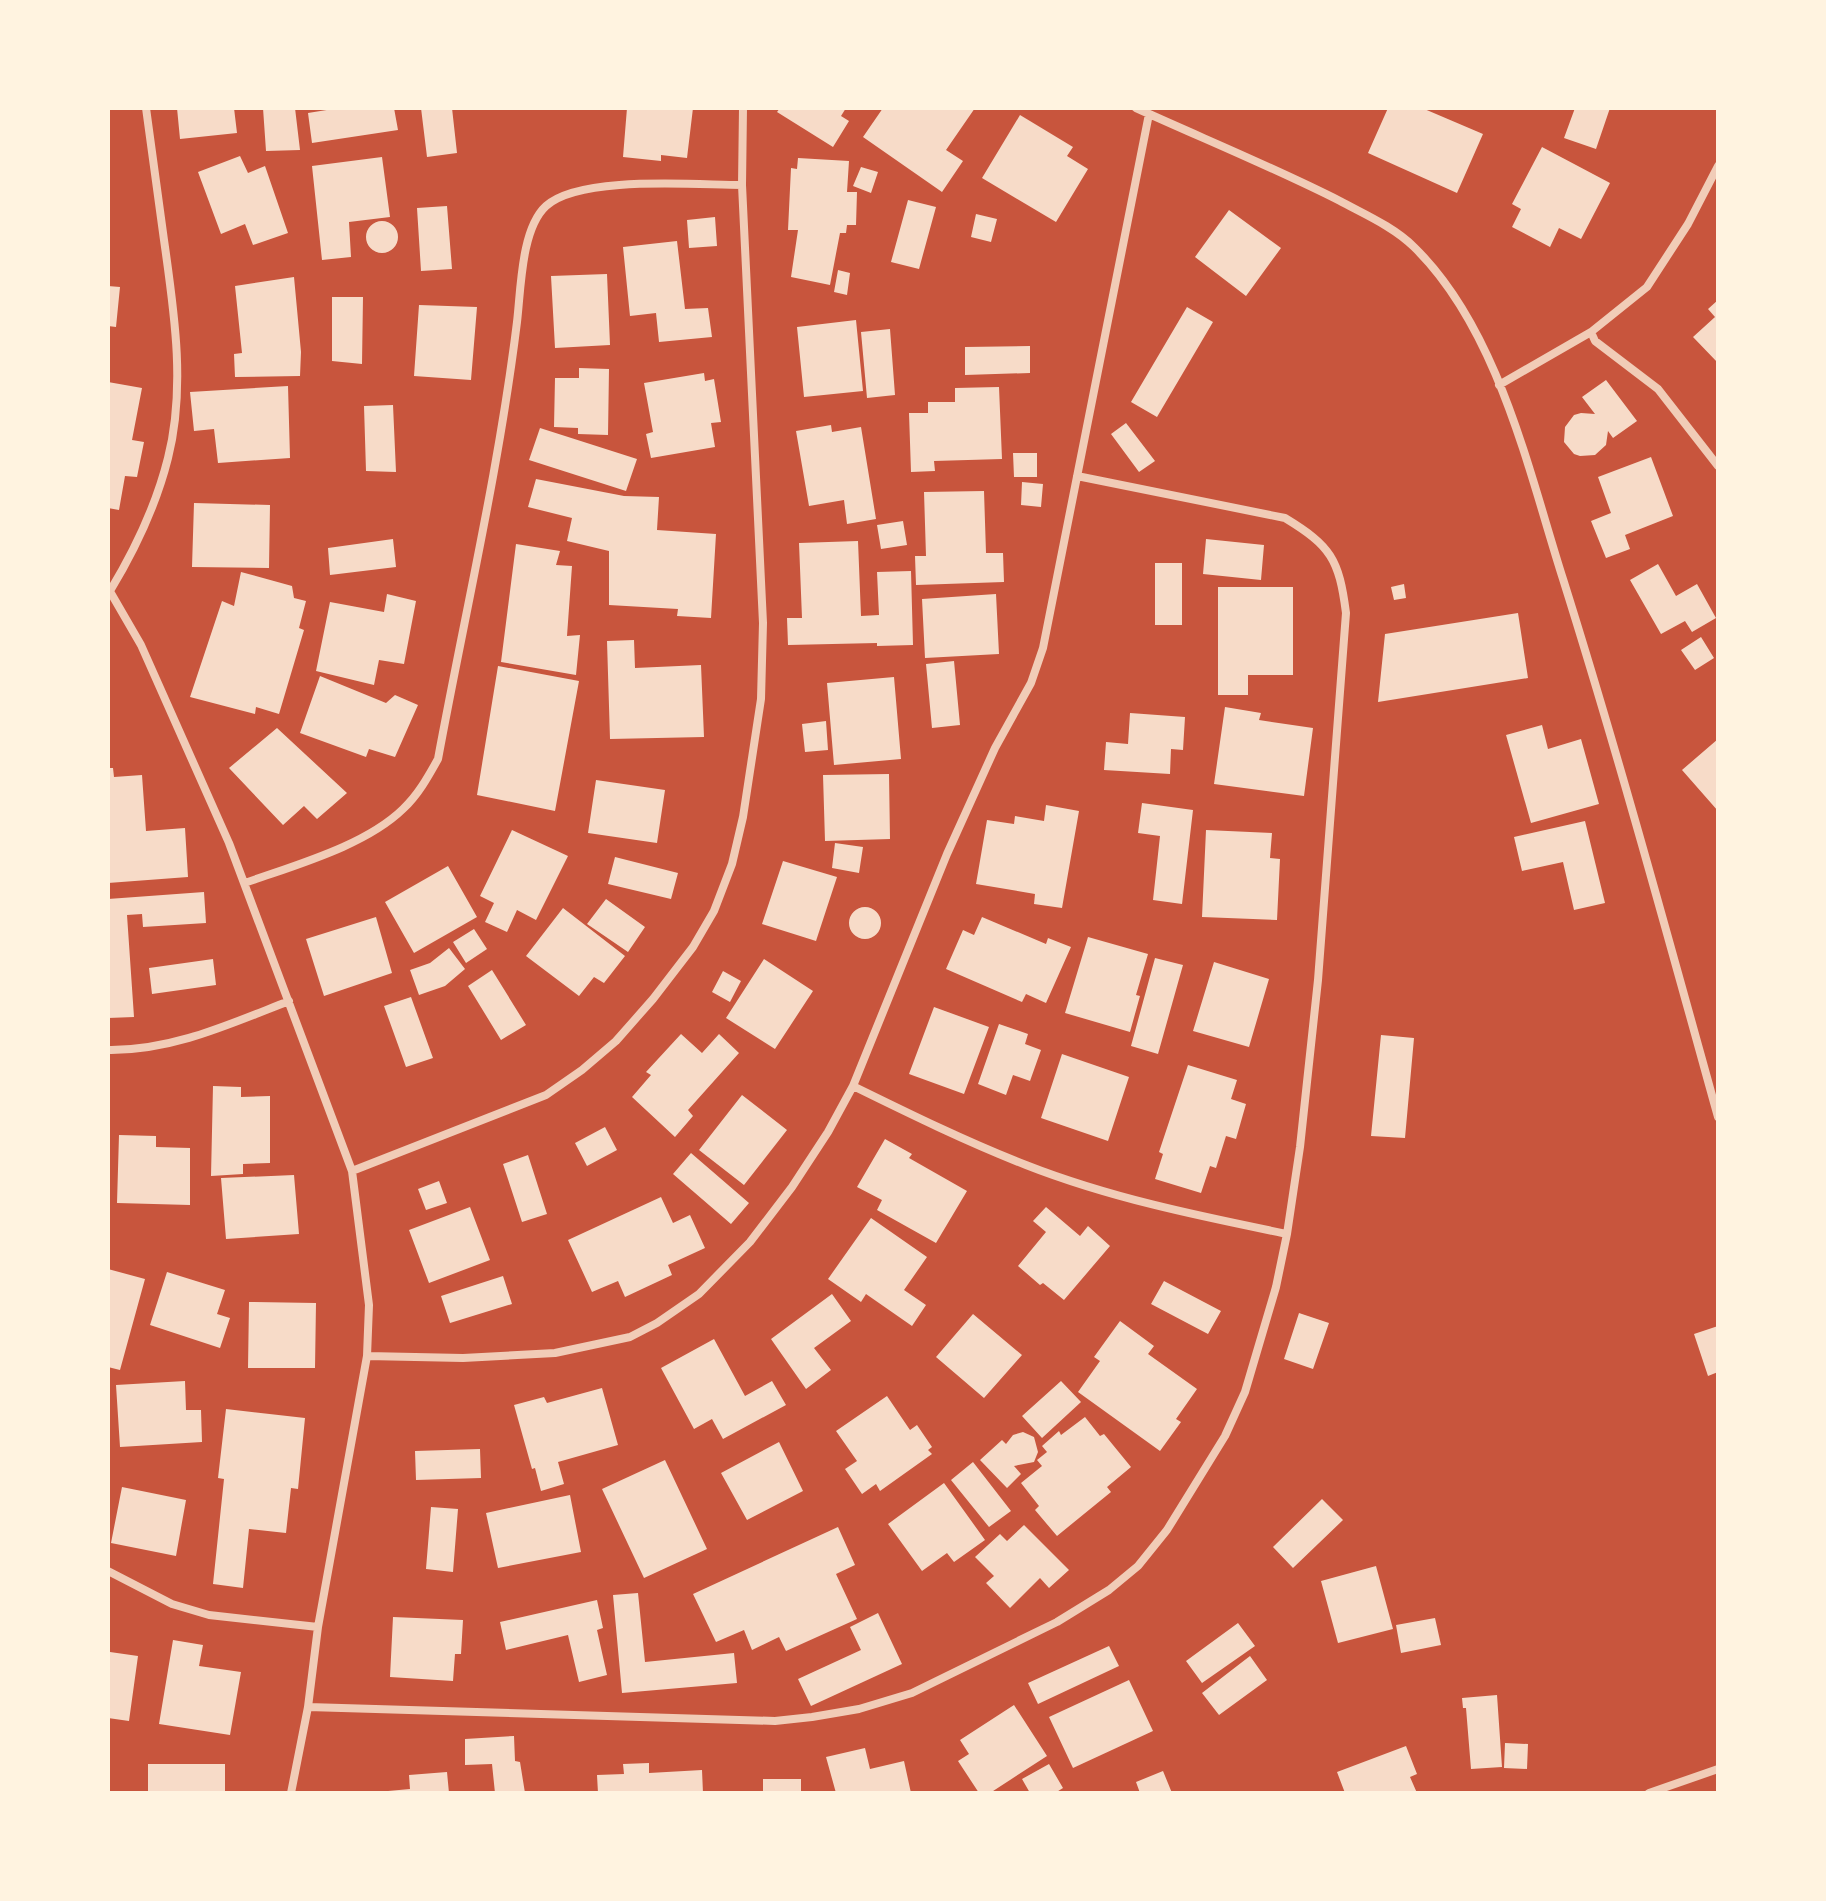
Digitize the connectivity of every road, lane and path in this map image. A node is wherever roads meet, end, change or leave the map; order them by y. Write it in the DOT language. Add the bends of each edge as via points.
graph roads {
  1 [pos="146,108"];
  2 [pos="743,108"];
  3 [pos="1136,108"];
  4 [pos="1149,114"];
  5 [pos="1718,166"];
  6 [pos="742,185"];
  7 [pos="1591,332"];
  8 [pos="1499,385"];
  9 [pos="1718,466"];
  10 [pos="1077,476"];
  11 [pos="109,589"];
  12 [pos="245,883"];
  13 [pos="289,1001"];
  14 [pos="108,1050"];
  15 [pos="853,1086"];
  16 [pos="1718,1117"];
  17 [pos="352,1171"];
  18 [pos="1287,1234"];
  19 [pos="367,1356"];
  20 [pos="108,1571"];
  21 [pos="318,1627"];
  22 [pos="308,1707"];
  23 [pos="1718,1769"];
  24 [pos="291,1793"];
  25 [pos="1649,1793"];
  1 -- 11 [label="street" via="175,315 175,413 157,497 137,546"];
  2 -- 6 [label="street"];
  3 -- 4 [label="street"];
  4 -- 8 [label="street" via="1367,215 1412,245 1460,304"];
  4 -- 10 [label="street"];
  5 -- 7 [label="street" via="1647,287"];
  6 -- 12 [label="street" via="590,188 561,196 535,219 500,444 438,759 402,811 367,834"];
  6 -- 17 [label="street" via="761,699 728,876 714,911 685,957 616,1041 582,1070 546,1095"];
  7 -- 8 [label="street"];
  7 -- 9 [label="street" via="1595,341 1658,389"];
  8 -- 16 [label="street" via="1607,718"];
  10 -- 15 [label="street" via="1054,601 1031,683 947,854"];
  10 -- 18 [label="street" via="1285,518 1315,536 1340,577 1346,613 1318,980"];
  11 -- 12 [label="street" via="141,645"];
  12 -- 13 [label="street"];
  13 -- 14 [label="street" via="170,1044"];
  13 -- 17 [label="street"];
  15 -- 18 [label="street" via="1027,1166 1193,1215"];
  15 -- 19 [label="street" via="792,1187 750,1242 699,1294 657,1323 630,1337 555,1353"];
  17 -- 19 [label="street" via="369,1305"];
  18 -- 22 [label="street" via="1245,1392 1225,1436 1167,1530 1138,1566 1109,1590 991,1656 912,1693 859,1709 775,1721"];
  19 -- 21 [label="street"];
  20 -- 21 [label="street" via="172,1604 209,1615"];
  21 -- 22 [label="street"];
  22 -- 24 [label="street"];
  23 -- 25 [label="street"];
}
